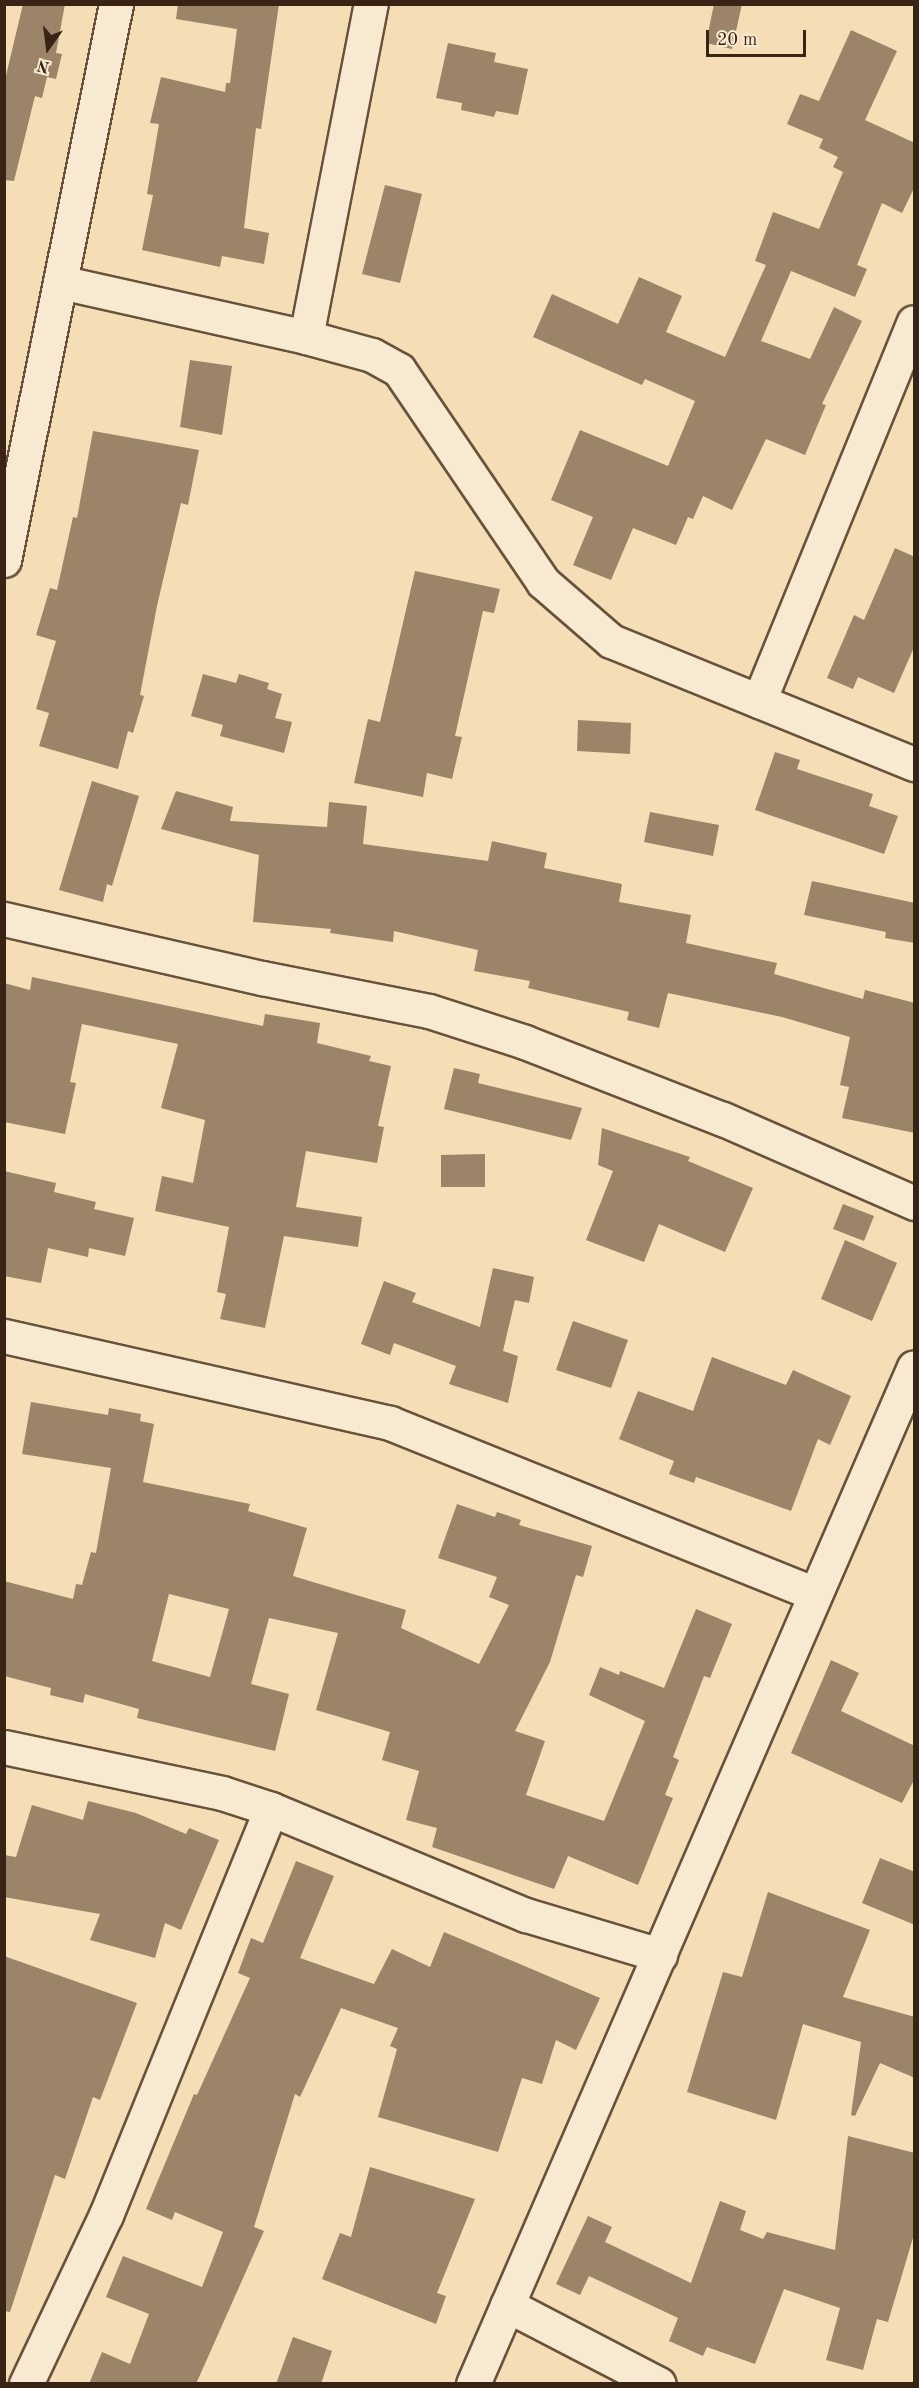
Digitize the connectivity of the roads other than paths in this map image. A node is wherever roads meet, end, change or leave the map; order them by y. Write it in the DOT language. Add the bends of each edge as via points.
graph roads {
  1 [pos="116,4"];
  2 [pos="371,4"];
  3 [pos="60,282"];
  4 [pos="915,322"];
  5 [pos="306,337"];
  6 [pos="4,560"];
  7 [pos="759,700"];
  8 [pos="915,764"];
  9 [pos="4,919"];
  10 [pos="915,1203"];
  11 [pos="4,1336"];
  12 [pos="915,1367"];
  13 [pos="815,1594"];
  14 [pos="4,1748"];
  15 [pos="272,1809"];
  16 [pos="660,1955"];
  17 [pos="507,2305"];
  18 [pos="26,2384"];
  19 [pos="473,2384"];
  20 [pos="659,2384"];
  1 -- 3 [label="street"];
  2 -- 5 [label="street"];
  3 -- 5 [label="street"];
  3 -- 6 [label="street"];
  4 -- 7 [label="street"];
  5 -- 7 [label="street" via="372,355 399,370 543,582 610,641"];
  7 -- 8 [label="street"];
  9 -- 10 [label="street" via="429,1011 525,1042 723,1119"];
  11 -- 13 [label="street" via="390,1423"];
  12 -- 13 [label="street"];
  13 -- 16 [label="street"];
  14 -- 15 [label="street" via="222,1793"];
  15 -- 16 [label="street" via="526,1915"];
  15 -- 18 [label="street" via="106,2215"];
  16 -- 17 [label="street"];
  17 -- 19 [label="street"];
  17 -- 20 [label="street"];
}
